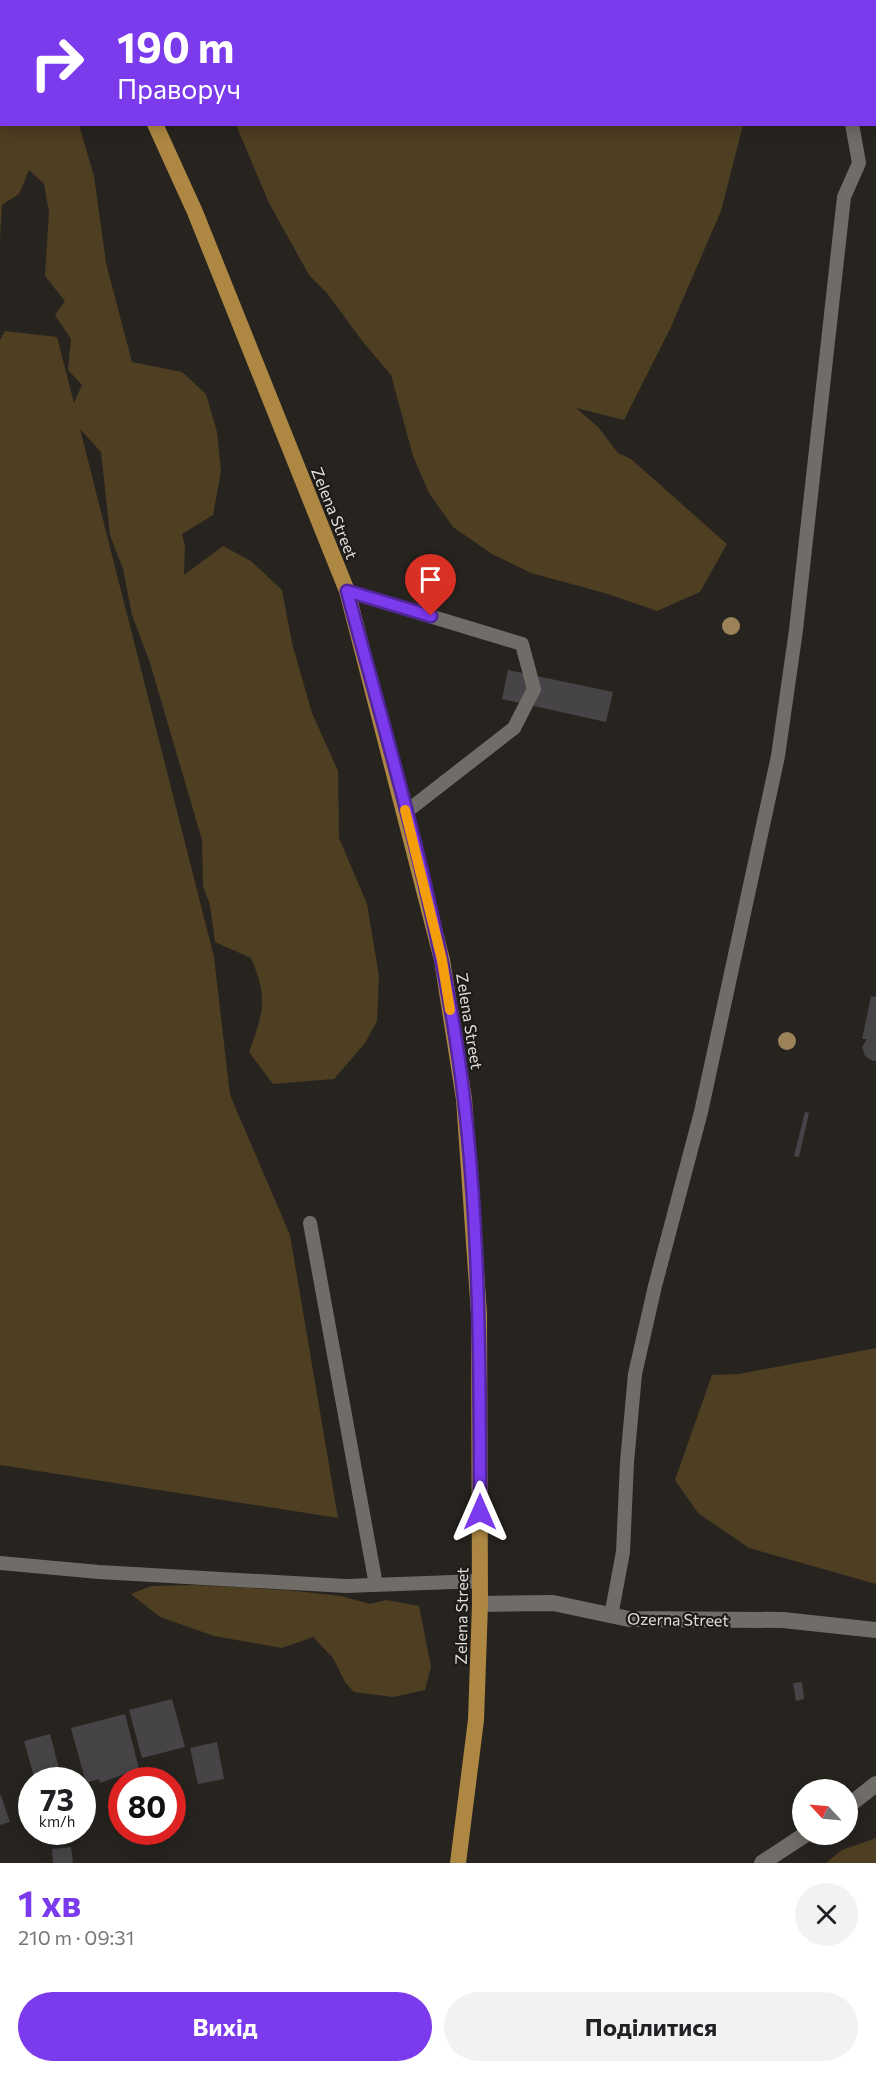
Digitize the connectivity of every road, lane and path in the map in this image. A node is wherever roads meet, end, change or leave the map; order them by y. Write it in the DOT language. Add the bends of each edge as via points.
graph roads {
  1 [pos="156,126"];
  2 [pos="852,126"];
  3 [pos="347,591"];
  4 [pos="406,812"];
  5 [pos="310,1223"];
  6 [pos="0,1563"];
  7 [pos="480,1581"];
  8 [pos="376,1585"];
  9 [pos="480,1604"];
  10 [pos="611,1616"];
  11 [pos="876,1630"];
  12 [pos="876,1784"];
  13 [pos="858,1798"];
  14 [pos="792,1843"];
  15 [pos="458,1863"];
  16 [pos="762,1863"];
  1 -- 3 [label="highway, Zelena Street" via="195,212"];
  2 -- 10 [label="lane" via="859,163 844,197 796,630 778,756 701,1112 635,1374 623,1552"];
  3 -- 4 [label="highway, Zelena Street"];
  3 -- 4 [label="lane" via="522,644 534,689 514,728"];
  4 -- 7 [label="highway, Zelena Street" via="442,960 464,1099 479,1314"];
  5 -- 8 [label="lane"];
  6 -- 8 [label="lane" via="99,1572"];
  7 -- 8 [label="lane"];
  7 -- 9 [label="highway, Zelena Street"];
  9 -- 10 [label="street, Ozerna Street" via="553,1603"];
  9 -- 15 [label="highway, Zelena Street" via="476,1720"];
  10 -- 11 [label="street, Ozerna Street" via="783,1620"];
  12 -- 13 [label="street"];
  14 -- 16 [label="street"];
}
